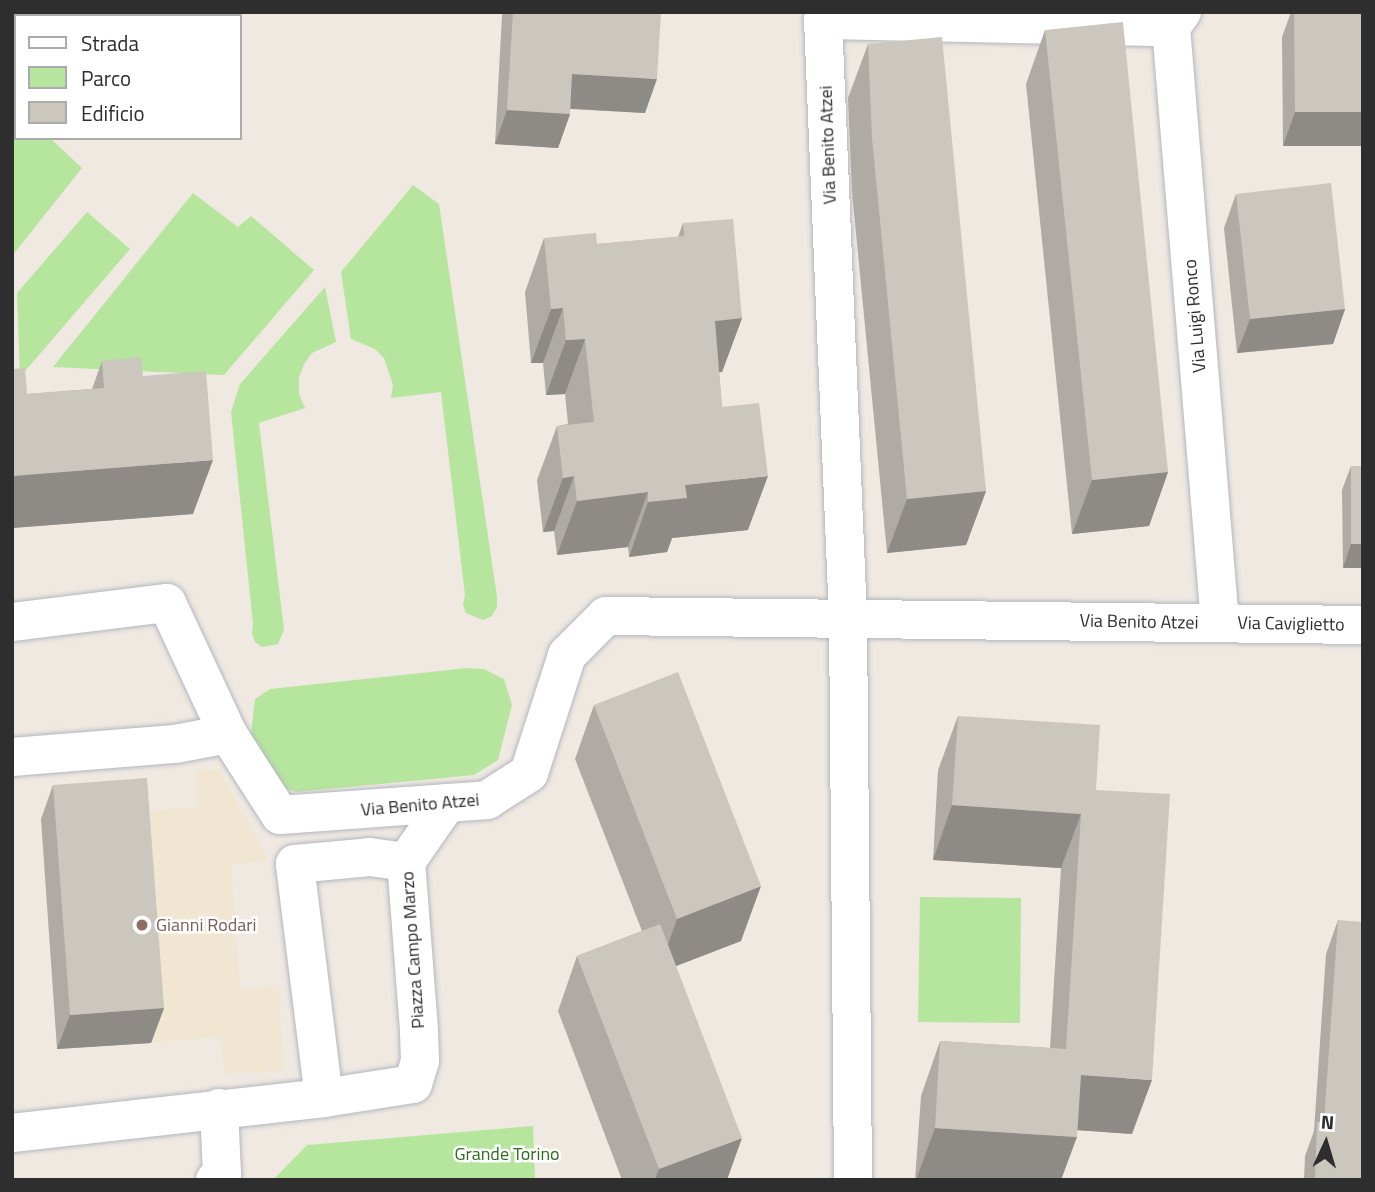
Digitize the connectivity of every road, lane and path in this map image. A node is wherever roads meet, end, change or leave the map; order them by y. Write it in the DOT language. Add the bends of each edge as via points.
graph roads {
  1 [pos="1177,20"];
  2 [pos="848,618"];
  3 [pos="12,622"];
  4 [pos="1220,623"];
  5 [pos="1363,625"];
  6 [pos="228,734"];
  7 [pos="12,757"];
  8 [pos="447,803"];
  9 [pos="279,816"];
  10 [pos="406,862"];
  11 [pos="295,864"];
  12 [pos="324,1098"];
  13 [pos="219,1108"];
  14 [pos="12,1133"];
  15 [pos="215,1180"];
  16 [pos="853,1180"];
  1 -- 2 [label="street, Via Benito Atzei" via="823,20"];
  1 -- 4 [label="street, Via Luigi Ronco"];
  2 -- 4 [label="street, Via Benito Atzei"];
  2 -- 8 [label="street, Via Benito Atzei" via="607,616 567,655 529,773 488,800"];
  2 -- 16 [label="street"];
  3 -- 6 [label="street" via="167,603"];
  4 -- 5 [label="street, Via Caviglietto"];
  6 -- 7 [label="street" via="175,744"];
  6 -- 9 [label="street"];
  8 -- 9 [label="street, Via Benito Atzei"];
  8 -- 10 [label="street"];
  9 -- 11 [label="street"];
  10 -- 11 [label="street, Piazza Campo Marzo" via="370,857"];
  10 -- 12 [label="street, Piazza Campo Marzo" via="420,1040 413,1084"];
  11 -- 12 [label="street"];
  12 -- 13 [label="street"];
  13 -- 14 [label="street"];
  13 -- 15 [label="street" via="222,1174"];
}
